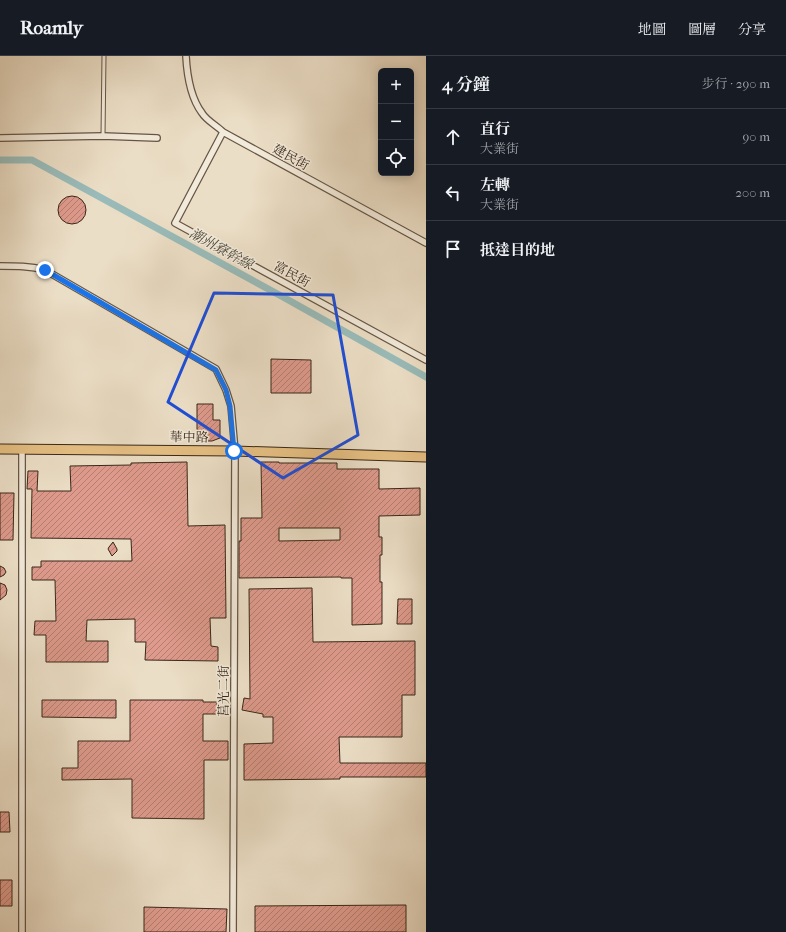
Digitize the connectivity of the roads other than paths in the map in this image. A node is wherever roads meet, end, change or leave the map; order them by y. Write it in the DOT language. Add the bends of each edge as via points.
graph roads {
  1 [pos="104,56"];
  2 [pos="186,56"];
  3 [pos="223,132"];
  4 [pos="103,136"];
  5 [pos="0,138"];
  6 [pos="158,138"];
  7 [pos="426,244"];
  8 [pos="0,266"];
  9 [pos="426,360"];
  10 [pos="22,448"];
  11 [pos="0,449"];
  12 [pos="234,451"];
  13 [pos="426,457"];
  14 [pos="22,932"];
  15 [pos="233,932"];
  1 -- 4 [label="lane"];
  2 -- 3 [label="street, 建民街" via="193,96 202,114"];
  3 -- 7 [label="street, 建民街"];
  3 -- 9 [label="street, 富民街" via="175,222"];
  4 -- 5 [label="street"];
  4 -- 6 [label="street"];
  8 -- 12 [label="street, 莒光二街" via="24,266 45,270 216,370 226,390 230,406"];
  10 -- 11 [label="main road, 華中路"];
  10 -- 12 [label="main road, 華中路"];
  10 -- 14 [label="street"];
  12 -- 13 [label="main road, 華中路"];
  12 -- 15 [label="street, 莒光二街"];
}
